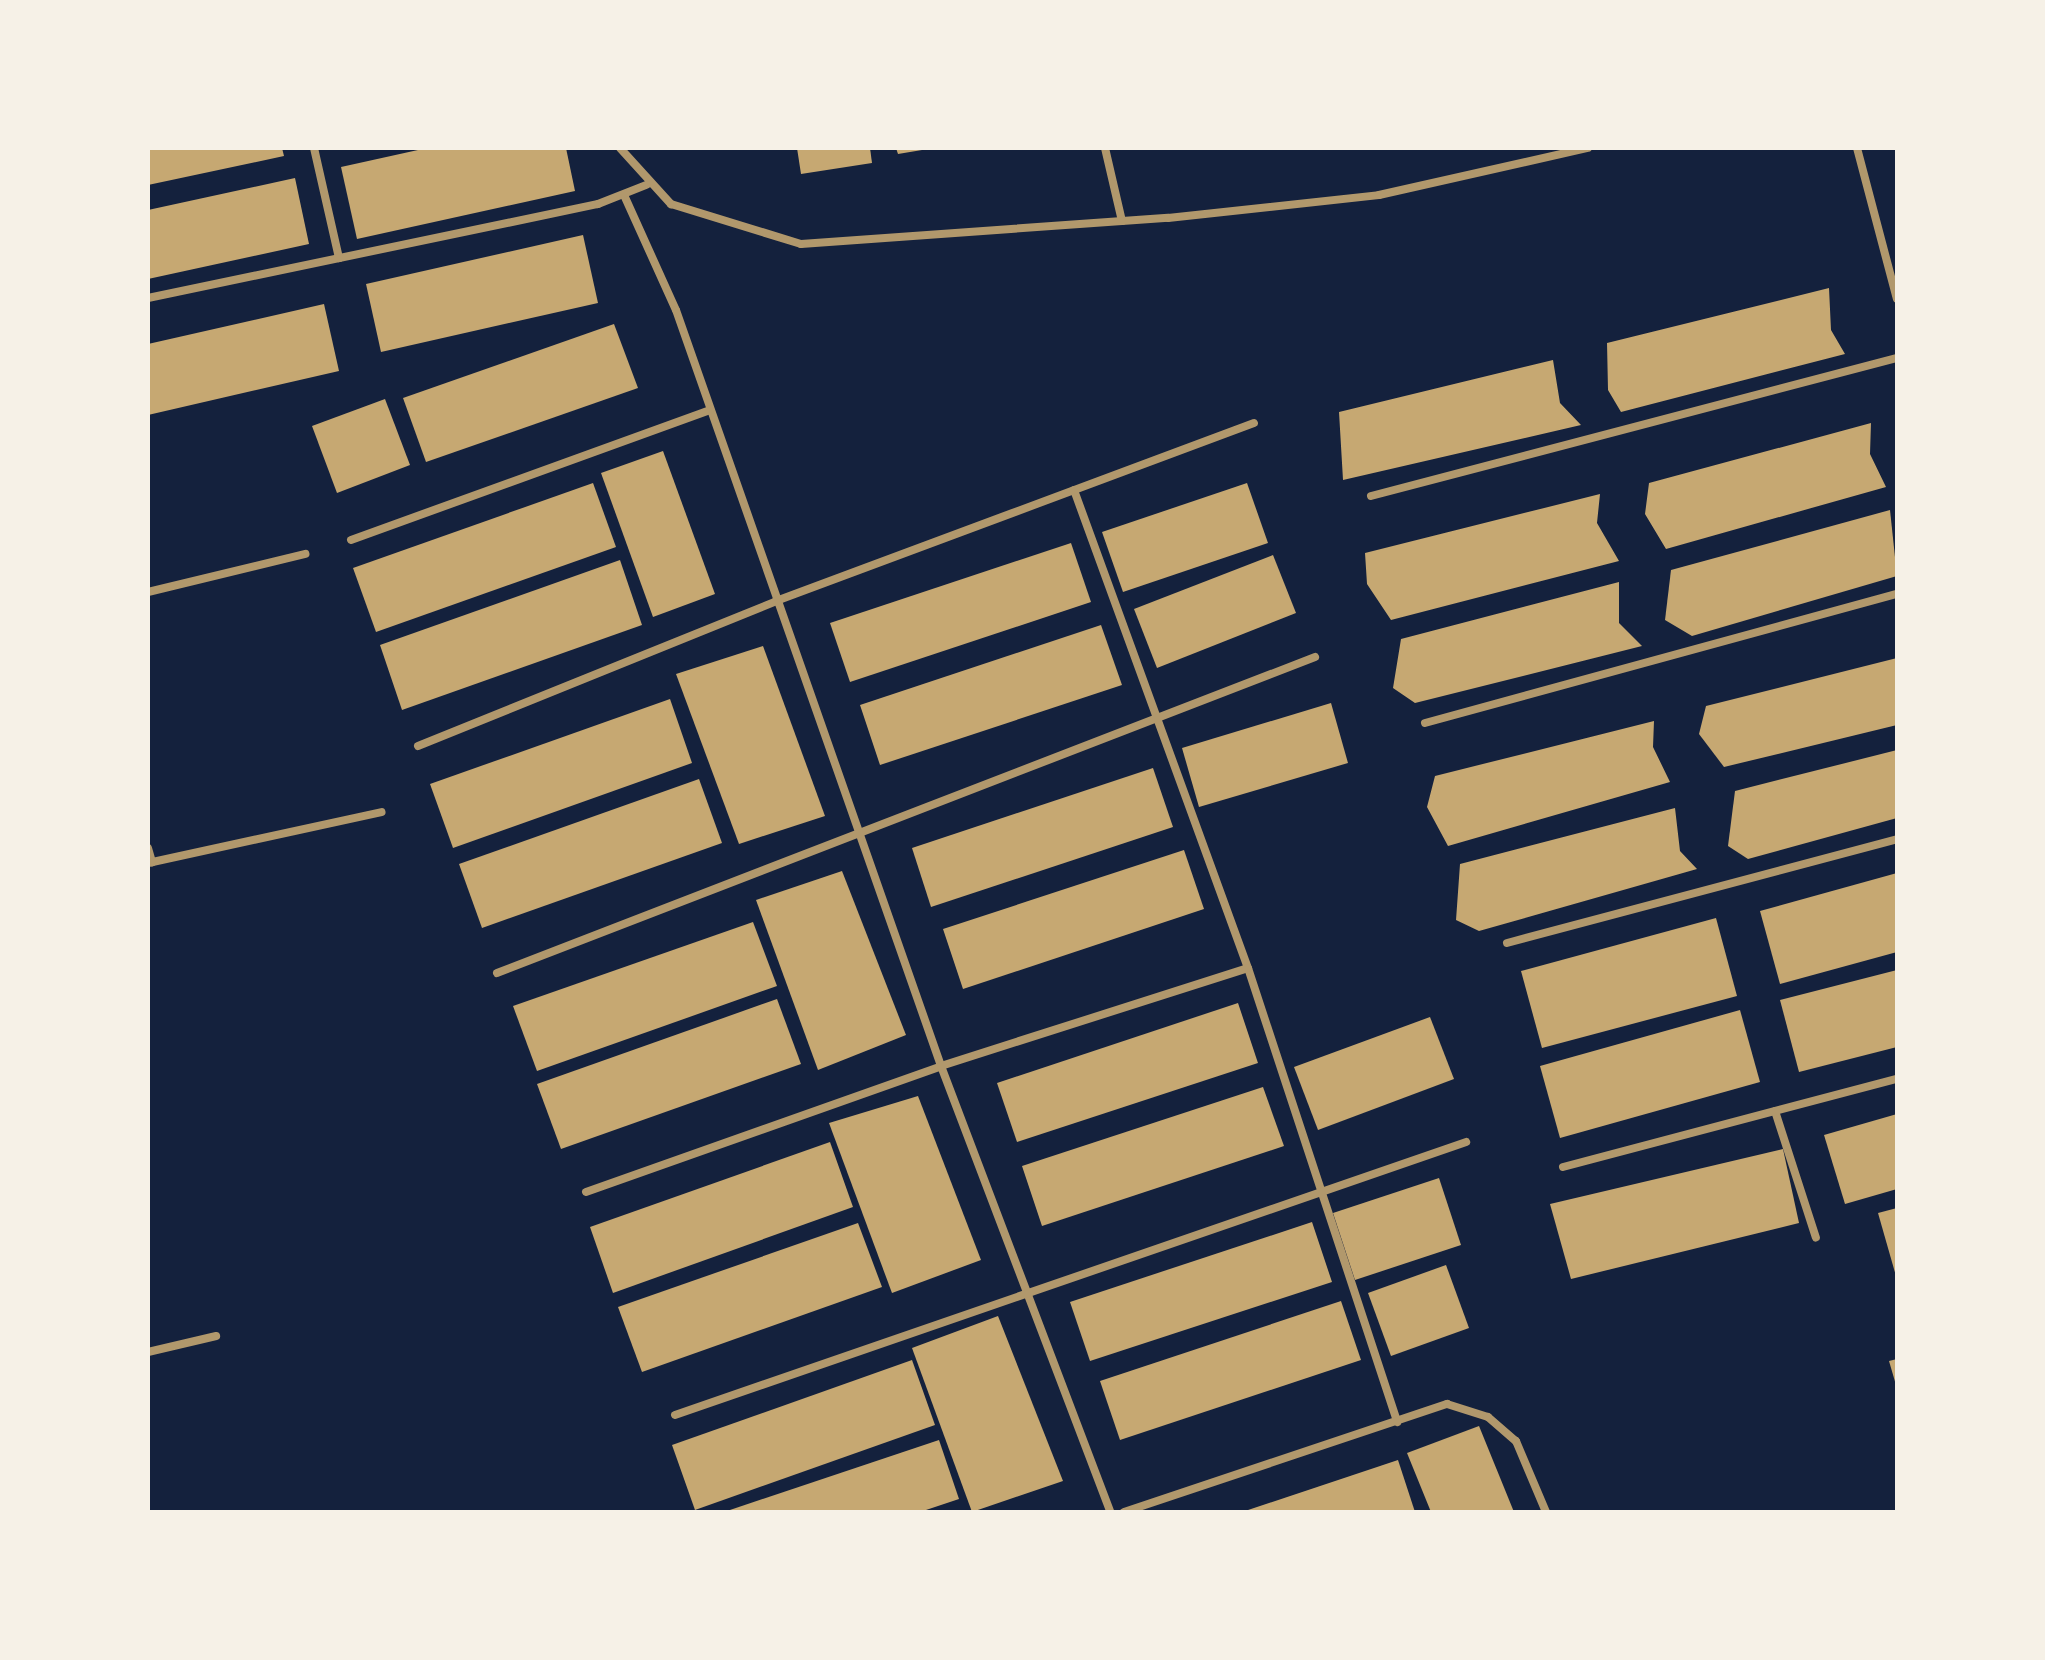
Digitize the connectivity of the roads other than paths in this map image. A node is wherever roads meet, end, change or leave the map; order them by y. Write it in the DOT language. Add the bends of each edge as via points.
graph roads {
  1 [pos="314,148"];
  2 [pos="620,148"];
  3 [pos="1105,148"];
  4 [pos="1588,148"];
  5 [pos="1857,148"];
  6 [pos="646,185"];
  7 [pos="624,195"];
  8 [pos="1122,221"];
  9 [pos="339,258"];
  10 [pos="148,298"];
  11 [pos="1897,299"];
  12 [pos="1897,358"];
  13 [pos="710,410"];
  14 [pos="1254,423"];
  15 [pos="1074,490"];
  16 [pos="1371,496"];
  17 [pos="351,540"];
  18 [pos="305,554"];
  19 [pos="148,592"];
  20 [pos="1897,594"];
  21 [pos="776,601"];
  22 [pos="1315,657"];
  23 [pos="1155,720"];
  24 [pos="1425,723"];
  25 [pos="418,746"];
  26 [pos="381,812"];
  27 [pos="860,836"];
  28 [pos="1897,839"];
  29 [pos="148,848"];
  30 [pos="150,862"];
  31 [pos="1507,943"];
  32 [pos="1248,968"];
  33 [pos="497,973"];
  34 [pos="941,1066"];
  35 [pos="1897,1079"];
  36 [pos="1775,1111"];
  37 [pos="1466,1142"];
  38 [pos="1563,1167"];
  39 [pos="586,1192"];
  40 [pos="1326,1192"];
  41 [pos="1816,1238"];
  42 [pos="1026,1297"];
  43 [pos="216,1336"];
  44 [pos="148,1352"];
  45 [pos="675,1415"];
  46 [pos="1397,1422"];
  47 [pos="1110,1512"];
  48 [pos="1124,1512"];
  49 [pos="1546,1512"];
  1 -- 9 [label="street"];
  2 -- 6 [label="street"];
  3 -- 8 [label="street"];
  4 -- 8 [label="street" via="1379,195"];
  5 -- 11 [label="street"];
  6 -- 7 [label="street"];
  6 -- 8 [label="street" via="671,204 727,227 801,244"];
  7 -- 9 [label="street"];
  7 -- 13 [label="street" via="676,310"];
  9 -- 10 [label="street"];
  12 -- 16 [label="street"];
  13 -- 17 [label="street"];
  13 -- 21 [label="street"];
  14 -- 15 [label="street"];
  15 -- 21 [label="street"];
  15 -- 23 [label="street"];
  18 -- 19 [label="street"];
  20 -- 24 [label="street"];
  21 -- 25 [label="street"];
  21 -- 27 [label="street"];
  22 -- 23 [label="street"];
  23 -- 27 [label="street"];
  23 -- 32 [label="street"];
  26 -- 30 [label="street"];
  27 -- 33 [label="street"];
  27 -- 34 [label="street"];
  28 -- 31 [label="street"];
  29 -- 30 [label="street"];
  32 -- 34 [label="street"];
  32 -- 40 [label="street"];
  34 -- 39 [label="street"];
  34 -- 42 [label="street"];
  35 -- 36 [label="street"];
  36 -- 38 [label="street"];
  36 -- 41 [label="street"];
  37 -- 40 [label="street"];
  40 -- 42 [label="street"];
  40 -- 46 [label="street"];
  42 -- 45 [label="street"];
  42 -- 47 [label="street"];
  43 -- 44 [label="street"];
  46 -- 48 [label="street"];
  46 -- 49 [label="street" via="1447,1404 1488,1417 1516,1441"];
}
